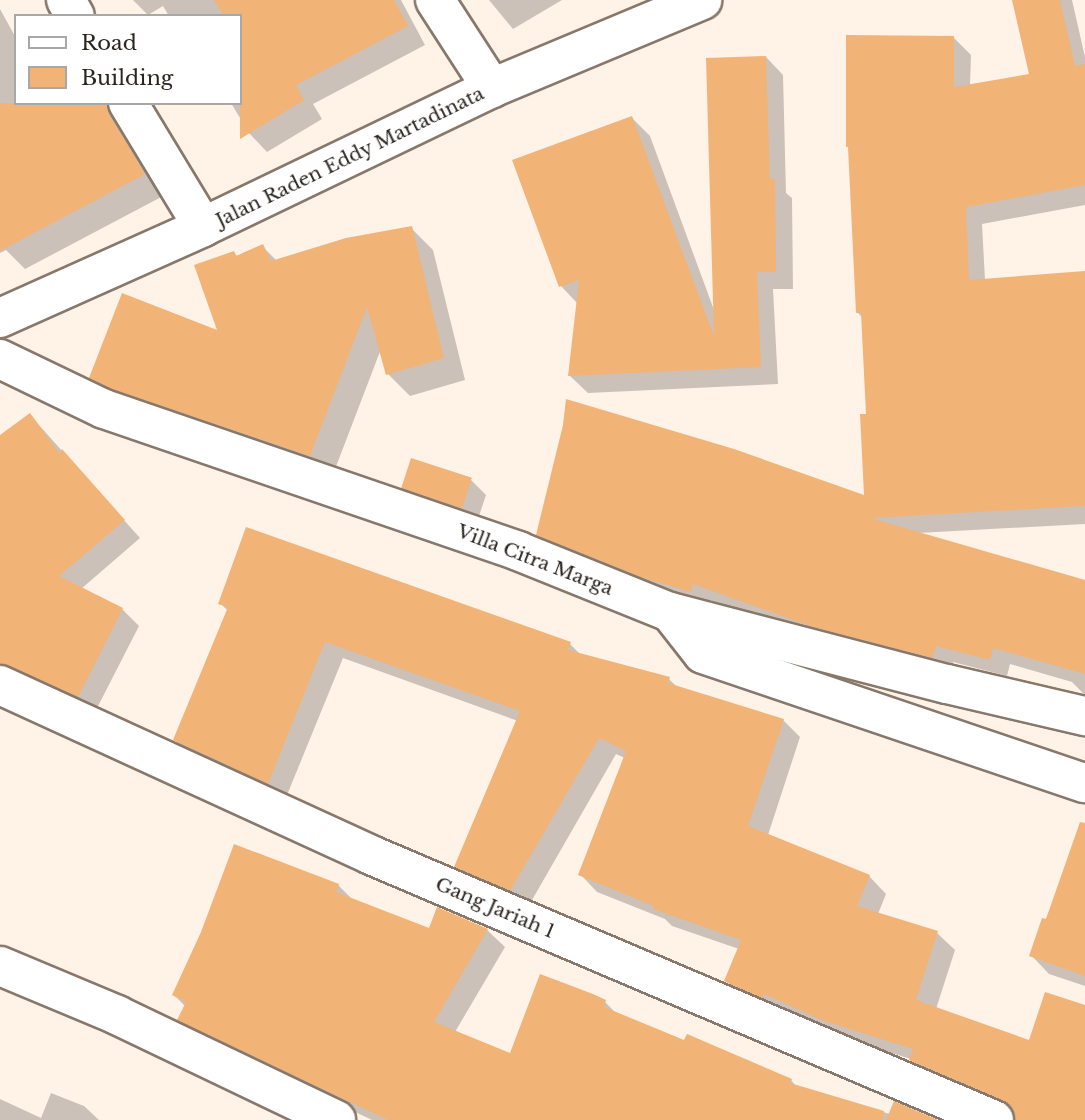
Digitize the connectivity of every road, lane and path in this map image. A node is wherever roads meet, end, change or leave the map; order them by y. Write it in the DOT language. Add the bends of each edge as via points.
graph roads {
  1 [pos="436,0"];
  2 [pos="702,0"];
  3 [pos="492,88"];
  4 [pos="129,105"];
  5 [pos="204,227"];
  6 [pos="0,318"];
  7 [pos="0,359"];
  8 [pos="670,612"];
  9 [pos="0,685"];
  10 [pos="1085,716"];
  11 [pos="1085,783"];
  12 [pos="0,967"];
  13 [pos="335,1120"];
  14 [pos="994,1120"];
  1 -- 3 [label="street"];
  2 -- 3 [label="street, Jalan Raden Eddy Martadinata"];
  3 -- 5 [label="street, Jalan Raden Eddy Martadinata"];
  4 -- 5 [label="street"];
  5 -- 6 [label="street, Jalan Raden Eddy Martadinata"];
  7 -- 8 [label="street, Villa Citra Marga" via="104,409 518,551"];
  8 -- 10 [label="street, Villa Citra Marga"];
  8 -- 11 [label="street" via="703,654"];
  9 -- 14 [label="street, Gang Jariah 1" via="371,855"];
  12 -- 13 [label="street" via="117,1015"];
}
